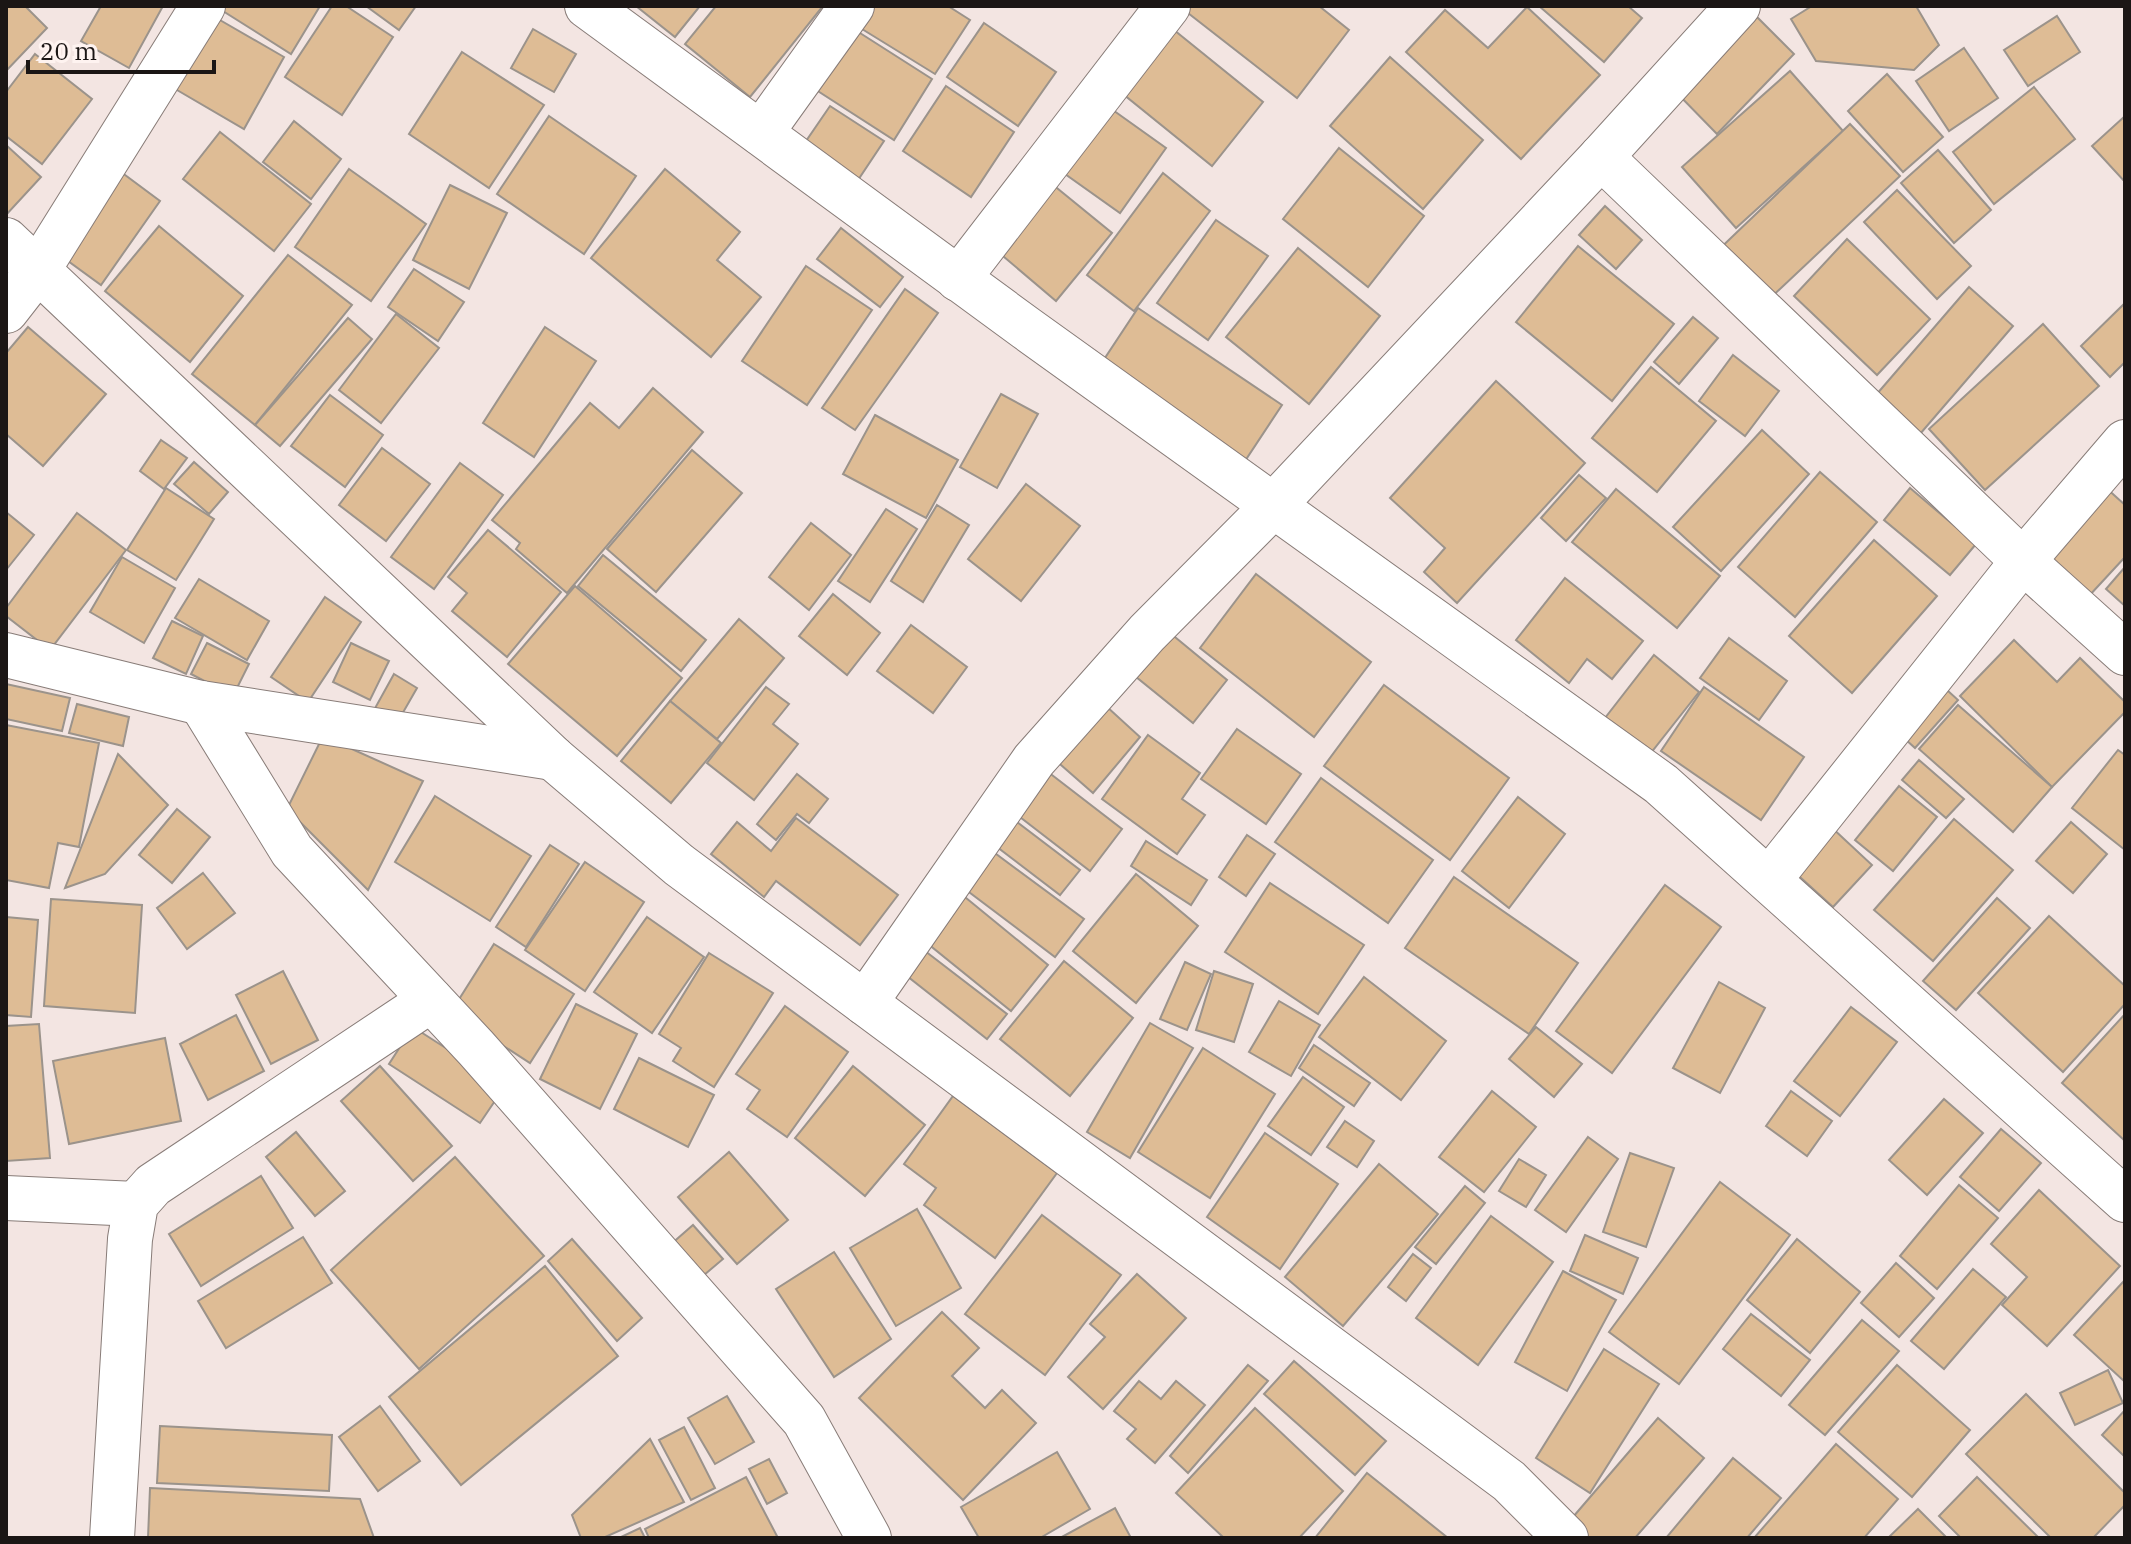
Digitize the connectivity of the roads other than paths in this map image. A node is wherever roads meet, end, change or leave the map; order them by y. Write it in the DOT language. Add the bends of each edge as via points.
graph roads {
  1 [pos="203,6"];
  2 [pos="587,6"];
  3 [pos="852,6"];
  4 [pos="1168,6"];
  5 [pos="1738,6"];
  6 [pos="761,133"];
  7 [pos="1601,157"];
  8 [pos="6,240"];
  9 [pos="38,270"];
  10 [pos="958,279"];
  11 [pos="6,311"];
  12 [pos="2125,442"];
  13 [pos="1273,506"];
  14 [pos="2023,561"];
  15 [pos="2125,653"];
  16 [pos="6,655"];
  17 [pos="201,703"];
  18 [pos="553,758"];
  19 [pos="1769,880"];
  20 [pos="431,1000"];
  21 [pos="865,1003"];
  22 [pos="6,1198"];
  23 [pos="2125,1200"];
  24 [pos="136,1204"];
  25 [pos="112,1538"];
  26 [pos="869,1538"];
  27 [pos="1566,1538"];
  1 -- 9 [label="street"];
  2 -- 6 [label="street"];
  3 -- 6 [label="street"];
  4 -- 10 [label="street"];
  5 -- 7 [label="street"];
  6 -- 10 [label="street"];
  7 -- 13 [label="street"];
  7 -- 14 [label="street"];
  8 -- 9 [label="street"];
  9 -- 11 [label="street"];
  9 -- 18 [label="street"];
  10 -- 13 [label="street"];
  12 -- 14 [label="street"];
  13 -- 19 [label="street" via="1661,784"];
  13 -- 21 [label="street" via="1147,633 1034,760"];
  14 -- 15 [label="street"];
  14 -- 19 [label="street"];
  16 -- 17 [label="street"];
  17 -- 18 [label="street"];
  17 -- 20 [label="street" via="292,851"];
  18 -- 21 [label="street" via="679,865"];
  19 -- 23 [label="street"];
  20 -- 24 [label="street" via="153,1185"];
  20 -- 26 [label="street" via="804,1420"];
  21 -- 27 [label="street" via="1509,1481"];
  22 -- 24 [label="street"];
  24 -- 25 [label="street"];
}
